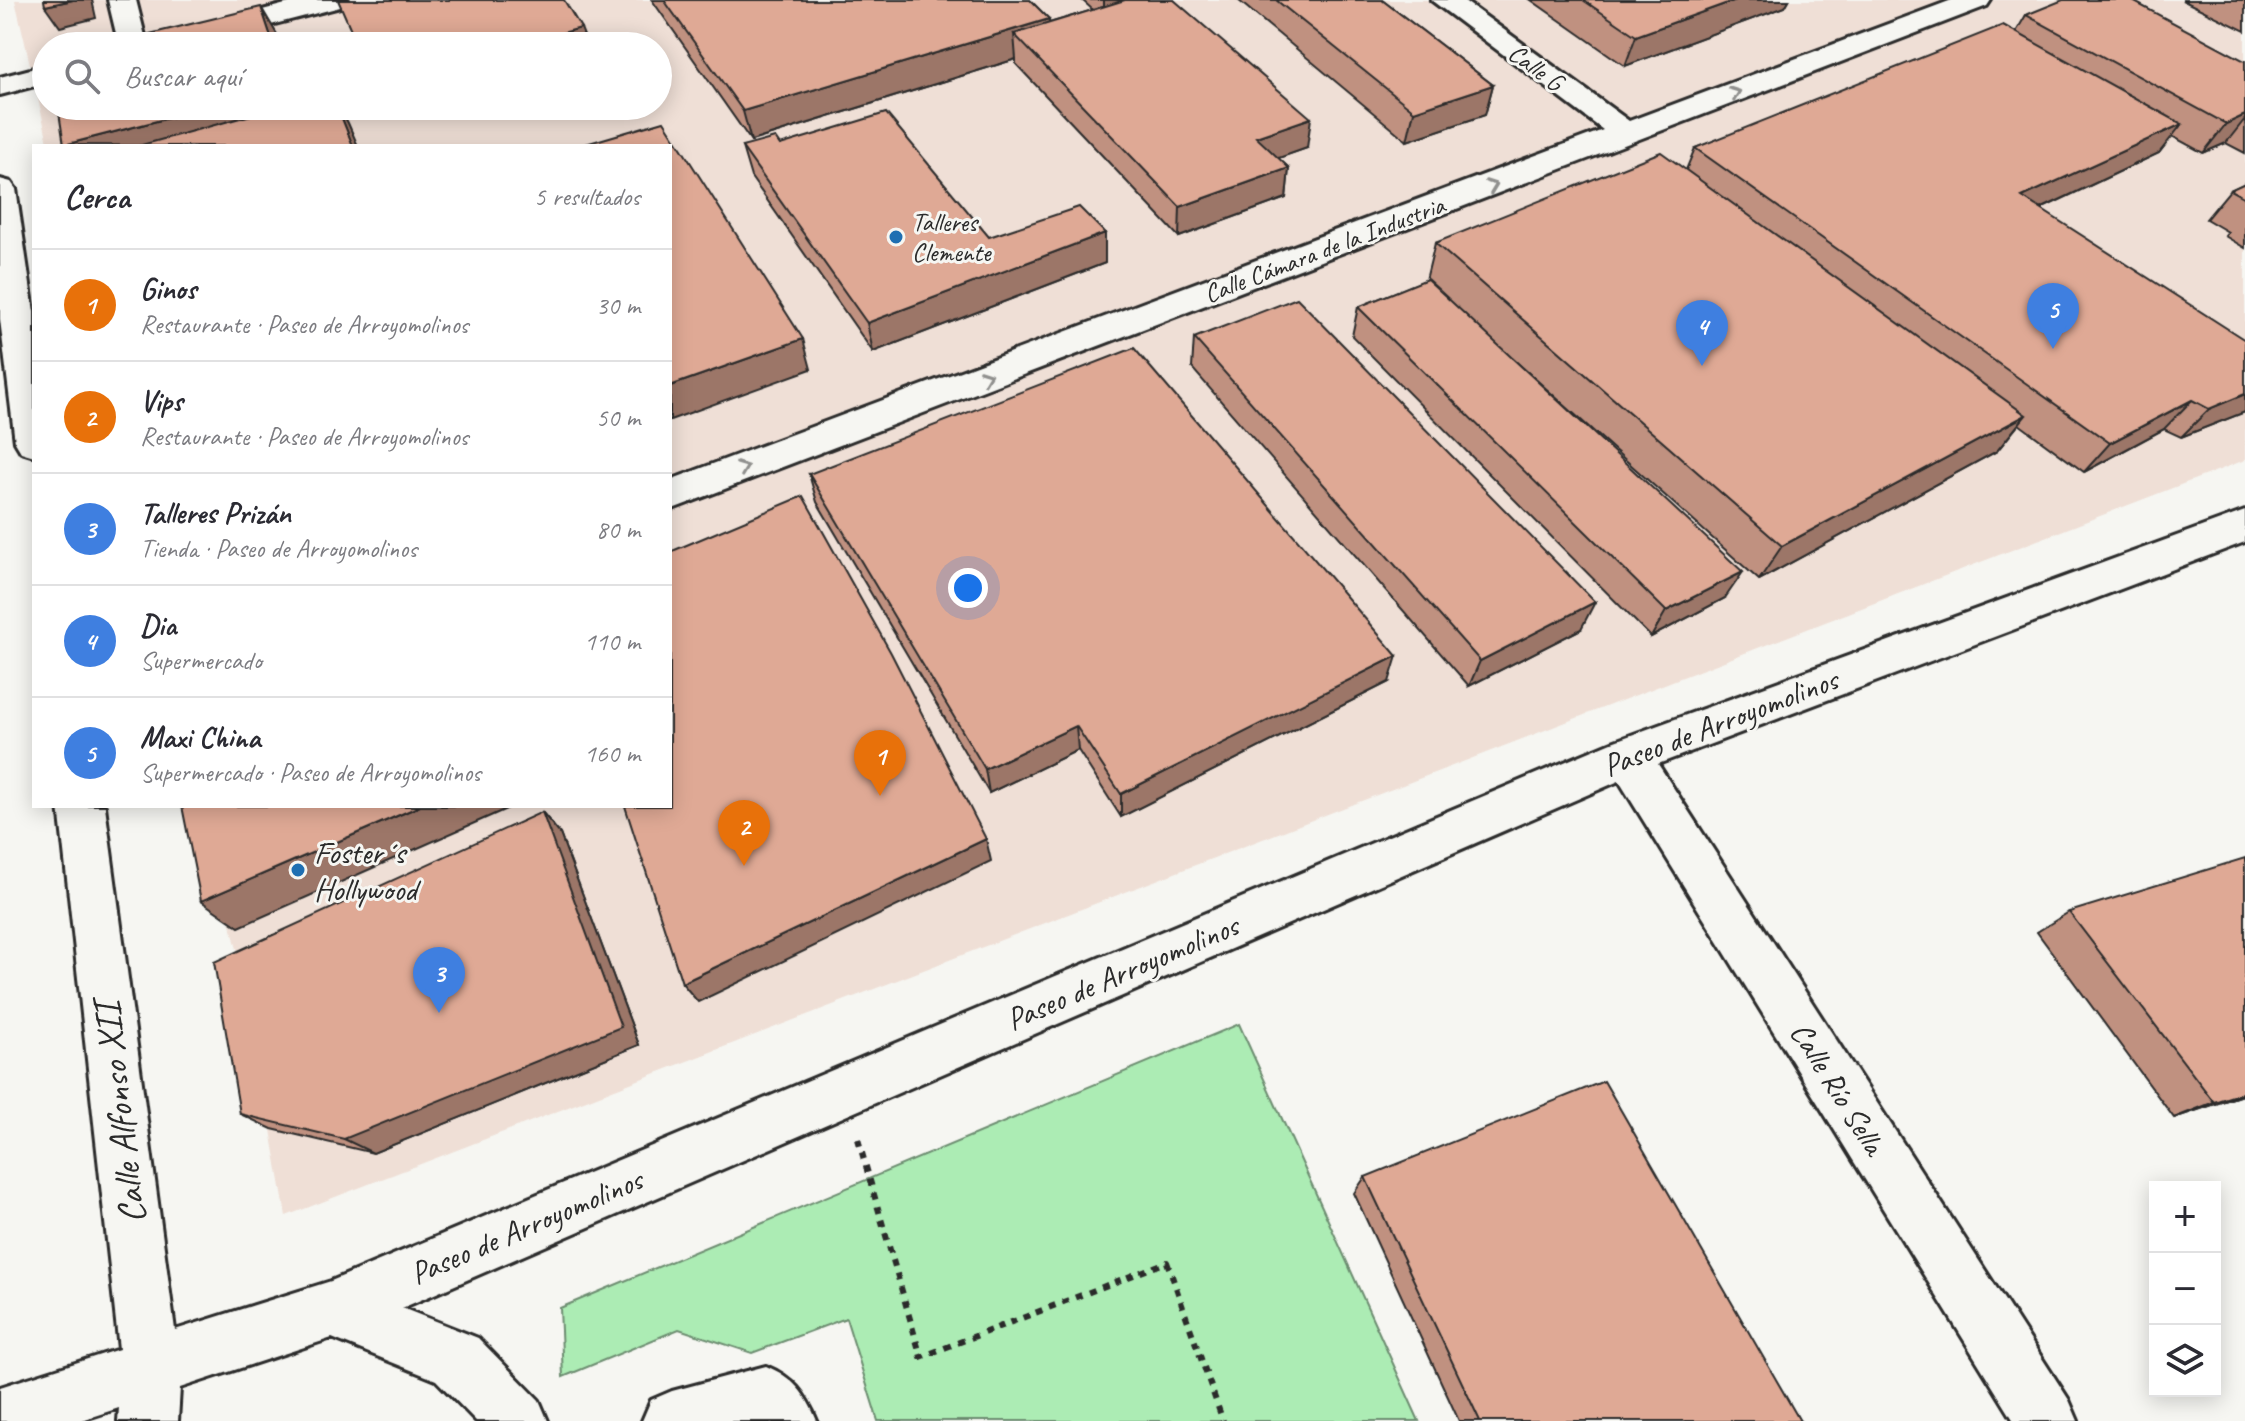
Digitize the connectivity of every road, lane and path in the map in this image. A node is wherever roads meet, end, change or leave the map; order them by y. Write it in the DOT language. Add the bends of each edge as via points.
graph roads {
  1 [pos="122,0"];
  2 [pos="334,0"];
  3 [pos="1445,0"];
  4 [pos="1977,0"];
  5 [pos="130,32"];
  6 [pos="210,32"];
  7 [pos="32,78"];
  8 [pos="0,86"];
  9 [pos="1628,134"];
  10 [pos="0,189"];
  11 [pos="27,329"];
  12 [pos="32,410"];
  13 [pos="672,494"];
  14 [pos="2245,526"];
  15 [pos="1628,756"];
  16 [pos="82,808"];
  17 [pos="844,1091"];
  18 [pos="332,1309"];
  19 [pos="149,1395"];
  20 [pos="0,1417"];
  21 [pos="518,1421"];
  22 [pos="672,1421"];
  23 [pos="787,1421"];
  24 [pos="1223,1421"];
  25 [pos="2048,1421"];
  1 -- 5 [label="street"];
  2 -- 6 [label="street"];
  3 -- 9 [label="street, Calle G"];
  9 -- 4 [label="street, Calle Cámara de la Industria, one-way"];
  7 -- 8 [label="street"];
  13 -- 9 [label="street, Calle Cámara de la Industria, one-way"];
  10 -- 11 [label="street"];
  11 -- 12 [label="street"];
  14 -- 15 [label="street, Paseo de Arroyomolinos"];
  15 -- 17 [label="street, Paseo de Arroyomolinos"];
  15 -- 25 [label="street, Calle Río Sella"];
  16 -- 19 [label="street, Calle Alfonso XII"];
  17 -- 18 [label="street, Paseo de Arroyomolinos"];
  17 -- 24 [label="path" via="921,1357 1167,1262"];
  18 -- 19 [label="street, Paseo de Arroyomolinos"];
  18 -- 21 [label="street" via="457,1359"];
  19 -- 20 [label="street, Paseo de Arroyomolinos"];
  22 -- 23 [label="street" via="766,1396"];
}
